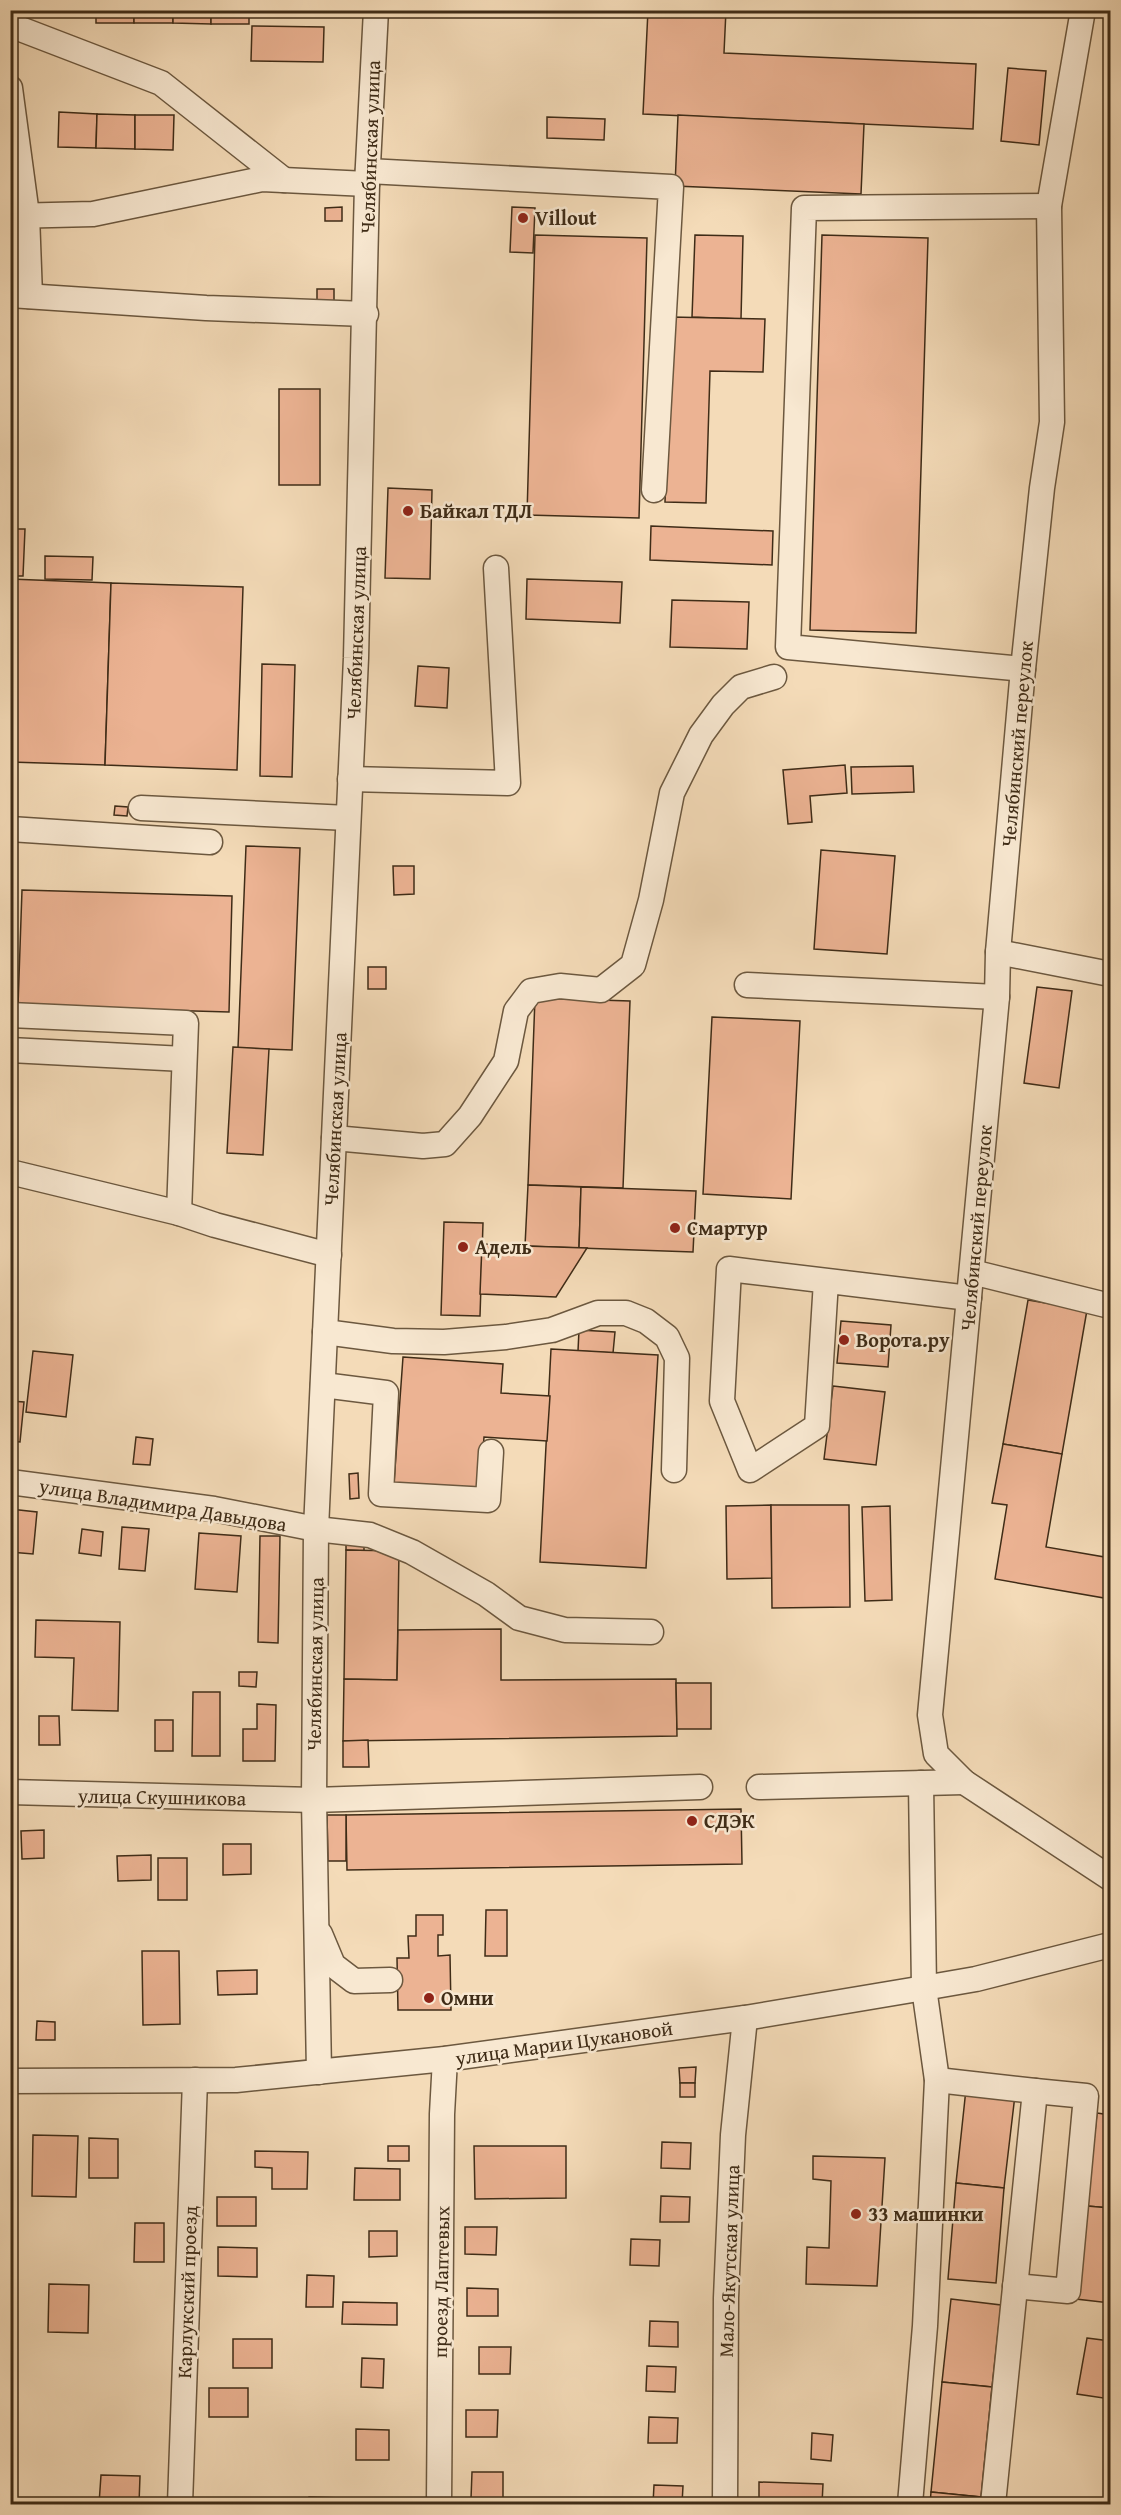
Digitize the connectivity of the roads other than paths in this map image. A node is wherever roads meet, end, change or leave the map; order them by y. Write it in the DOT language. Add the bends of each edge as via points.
graph roads {
  1 [pos="376,10"];
  2 [pos="1083,10"];
  3 [pos="10,25"];
  4 [pos="10,88"];
  5 [pos="368,177"];
  6 [pos="284,180"];
  7 [pos="1049,207"];
  8 [pos="19,216"];
  9 [pos="20,296"];
  10 [pos="366,314"];
  11 [pos="654,489"];
  12 [pos="496,568"];
  13 [pos="1023,669"];
  14 [pos="774,677"];
  15 [pos="350,779"];
  16 [pos="141,808"];
  17 [pos="348,818"];
  18 [pos="10,829"];
  19 [pos="210,842"];
  20 [pos="998,952"];
  21 [pos="1110,974"];
  22 [pos="747,986"];
  23 [pos="997,996"];
  24 [pos="10,1014"];
  25 [pos="10,1050"];
  26 [pos="184,1059"];
  27 [pos="334,1138"];
  28 [pos="10,1172"];
  29 [pos="179,1213"];
  30 [pos="329,1255"];
  31 [pos="972,1272"];
  32 [pos="826,1281"];
  33 [pos="969,1298"];
  34 [pos="1110,1306"];
  35 [pos="325,1332"];
  36 [pos="323,1385"];
  37 [pos="491,1452"];
  38 [pos="674,1470"];
  39 [pos="10,1482"];
  40 [pos="316,1529"];
  41 [pos="651,1632"];
  42 [pos="964,1782"];
  43 [pos="921,1783"];
  44 [pos="700,1787"];
  45 [pos="759,1787"];
  46 [pos="10,1792"];
  47 [pos="314,1800"];
  48 [pos="1110,1878"];
  49 [pos="315,1924"];
  50 [pos="1110,1945"];
  51 [pos="390,1980"];
  52 [pos="924,1988"];
  53 [pos="745,2018"];
  54 [pos="445,2059"];
  55 [pos="319,2072"];
  56 [pos="195,2080"];
  57 [pos="937,2080"];
  58 [pos="10,2081"];
  59 [pos="1035,2091"];
  60 [pos="1015,2286"];
  61 [pos="180,2505"];
  62 [pos="439,2505"];
  63 [pos="725,2505"];
  64 [pos="910,2505"];
  65 [pos="993,2505"];
  1 -- 5 [label="street, Челябинская улица"];
  2 -- 7 [label="street, Челябинский переулок"];
  3 -- 6 [label="street" via="161,83"];
  4 -- 8 [label="street"];
  5 -- 6 [label="street"];
  5 -- 10 [label="street, Челябинская улица"];
  5 -- 11 [label="street" via="671,187"];
  6 -- 8 [label="street" via="262,179 93,214"];
  7 -- 13 [label="street, Челябинский переулок" via="1052,422"];
  7 -- 13 [label="street" via="804,208 788,647"];
  8 -- 9 [label="street"];
  9 -- 10 [label="street"];
  10 -- 15 [label="street, Челябинская улица"];
  12 -- 15 [label="street" via="508,783"];
  13 -- 20 [label="street, Челябинский переулок"];
  14 -- 27 [label="street" via="741,687 723,705 701,735 672,793 651,900 633,965 601,990 560,986 531,991 516,1011 506,1061 470,1116 445,1144 423,1146"];
  15 -- 17 [label="street, Челябинская улица"];
  16 -- 17 [label="street"];
  17 -- 27 [label="street, Челябинская улица"];
  18 -- 19 [label="street"];
  20 -- 21 [label="street"];
  20 -- 23 [label="street, Челябинский переулок"];
  22 -- 23 [label="street"];
  23 -- 31 [label="street, Челябинский переулок"];
  24 -- 26 [label="street" via="186,1023"];
  25 -- 26 [label="street"];
  26 -- 29 [label="street"];
  27 -- 30 [label="street, Челябинская улица"];
  28 -- 29 [label="street"];
  29 -- 30 [label="street"];
  30 -- 35 [label="street, Челябинская улица"];
  31 -- 33 [label="street, Челябинский переулок"];
  31 -- 34 [label="street"];
  32 -- 32 [label="street" via="729,1269 722,1401 750,1470 817,1426"];
  32 -- 33 [label="street"];
  33 -- 42 [label="street, Челябинский переулок" via="930,1715 936,1754"];
  35 -- 36 [label="street, Челябинская улица"];
  35 -- 38 [label="street" via="393,1341 444,1342 552,1330 598,1313 626,1313 646,1321 667,1337 677,1358"];
  36 -- 37 [label="street" via="386,1393 381,1494 488,1500"];
  36 -- 40 [label="street, Челябинская улица"];
  39 -- 40 [label="street, улица Владимира Давыдова" via="214,1509"];
  40 -- 41 [label="street, улица Владимира Давыдова" via="370,1535 412,1552 486,1594 519,1618 565,1630"];
  40 -- 47 [label="street, Челябинская улица"];
  42 -- 43 [label="street"];
  42 -- 48 [label="street, Челябинский переулок"];
  43 -- 45 [label="street"];
  43 -- 52 [label="street"];
  44 -- 47 [label="street, улица Скушникова"];
  46 -- 47 [label="street, улица Скушникова"];
  47 -- 49 [label="street, Челябинская улица"];
  49 -- 51 [label="street" via="333,1965 354,1981"];
  49 -- 55 [label="street, Челябинская улица"];
  50 -- 52 [label="street, улица Марии Цукановой"];
  52 -- 53 [label="street, улица Марии Цукановой"];
  52 -- 57 [label="street"];
  53 -- 54 [label="street, улица Марии Цукановой"];
  53 -- 63 [label="street, Мало-Якутская улица" via="732,2135"];
  54 -- 55 [label="street, улица Марии Цукановой"];
  54 -- 62 [label="street, проезд Лаптевых"];
  55 -- 56 [label="street, улица Марии Цукановой"];
  56 -- 58 [label="street, улица Марии Цукановой"];
  56 -- 61 [label="street, Карлукский проезд"];
  57 -- 59 [label="street"];
  57 -- 64 [label="street" via="925,2326"];
  59 -- 60 [label="street"];
  59 -- 60 [label="street" via="1086,2096 1068,2291"];
  60 -- 65 [label="street"];
}
